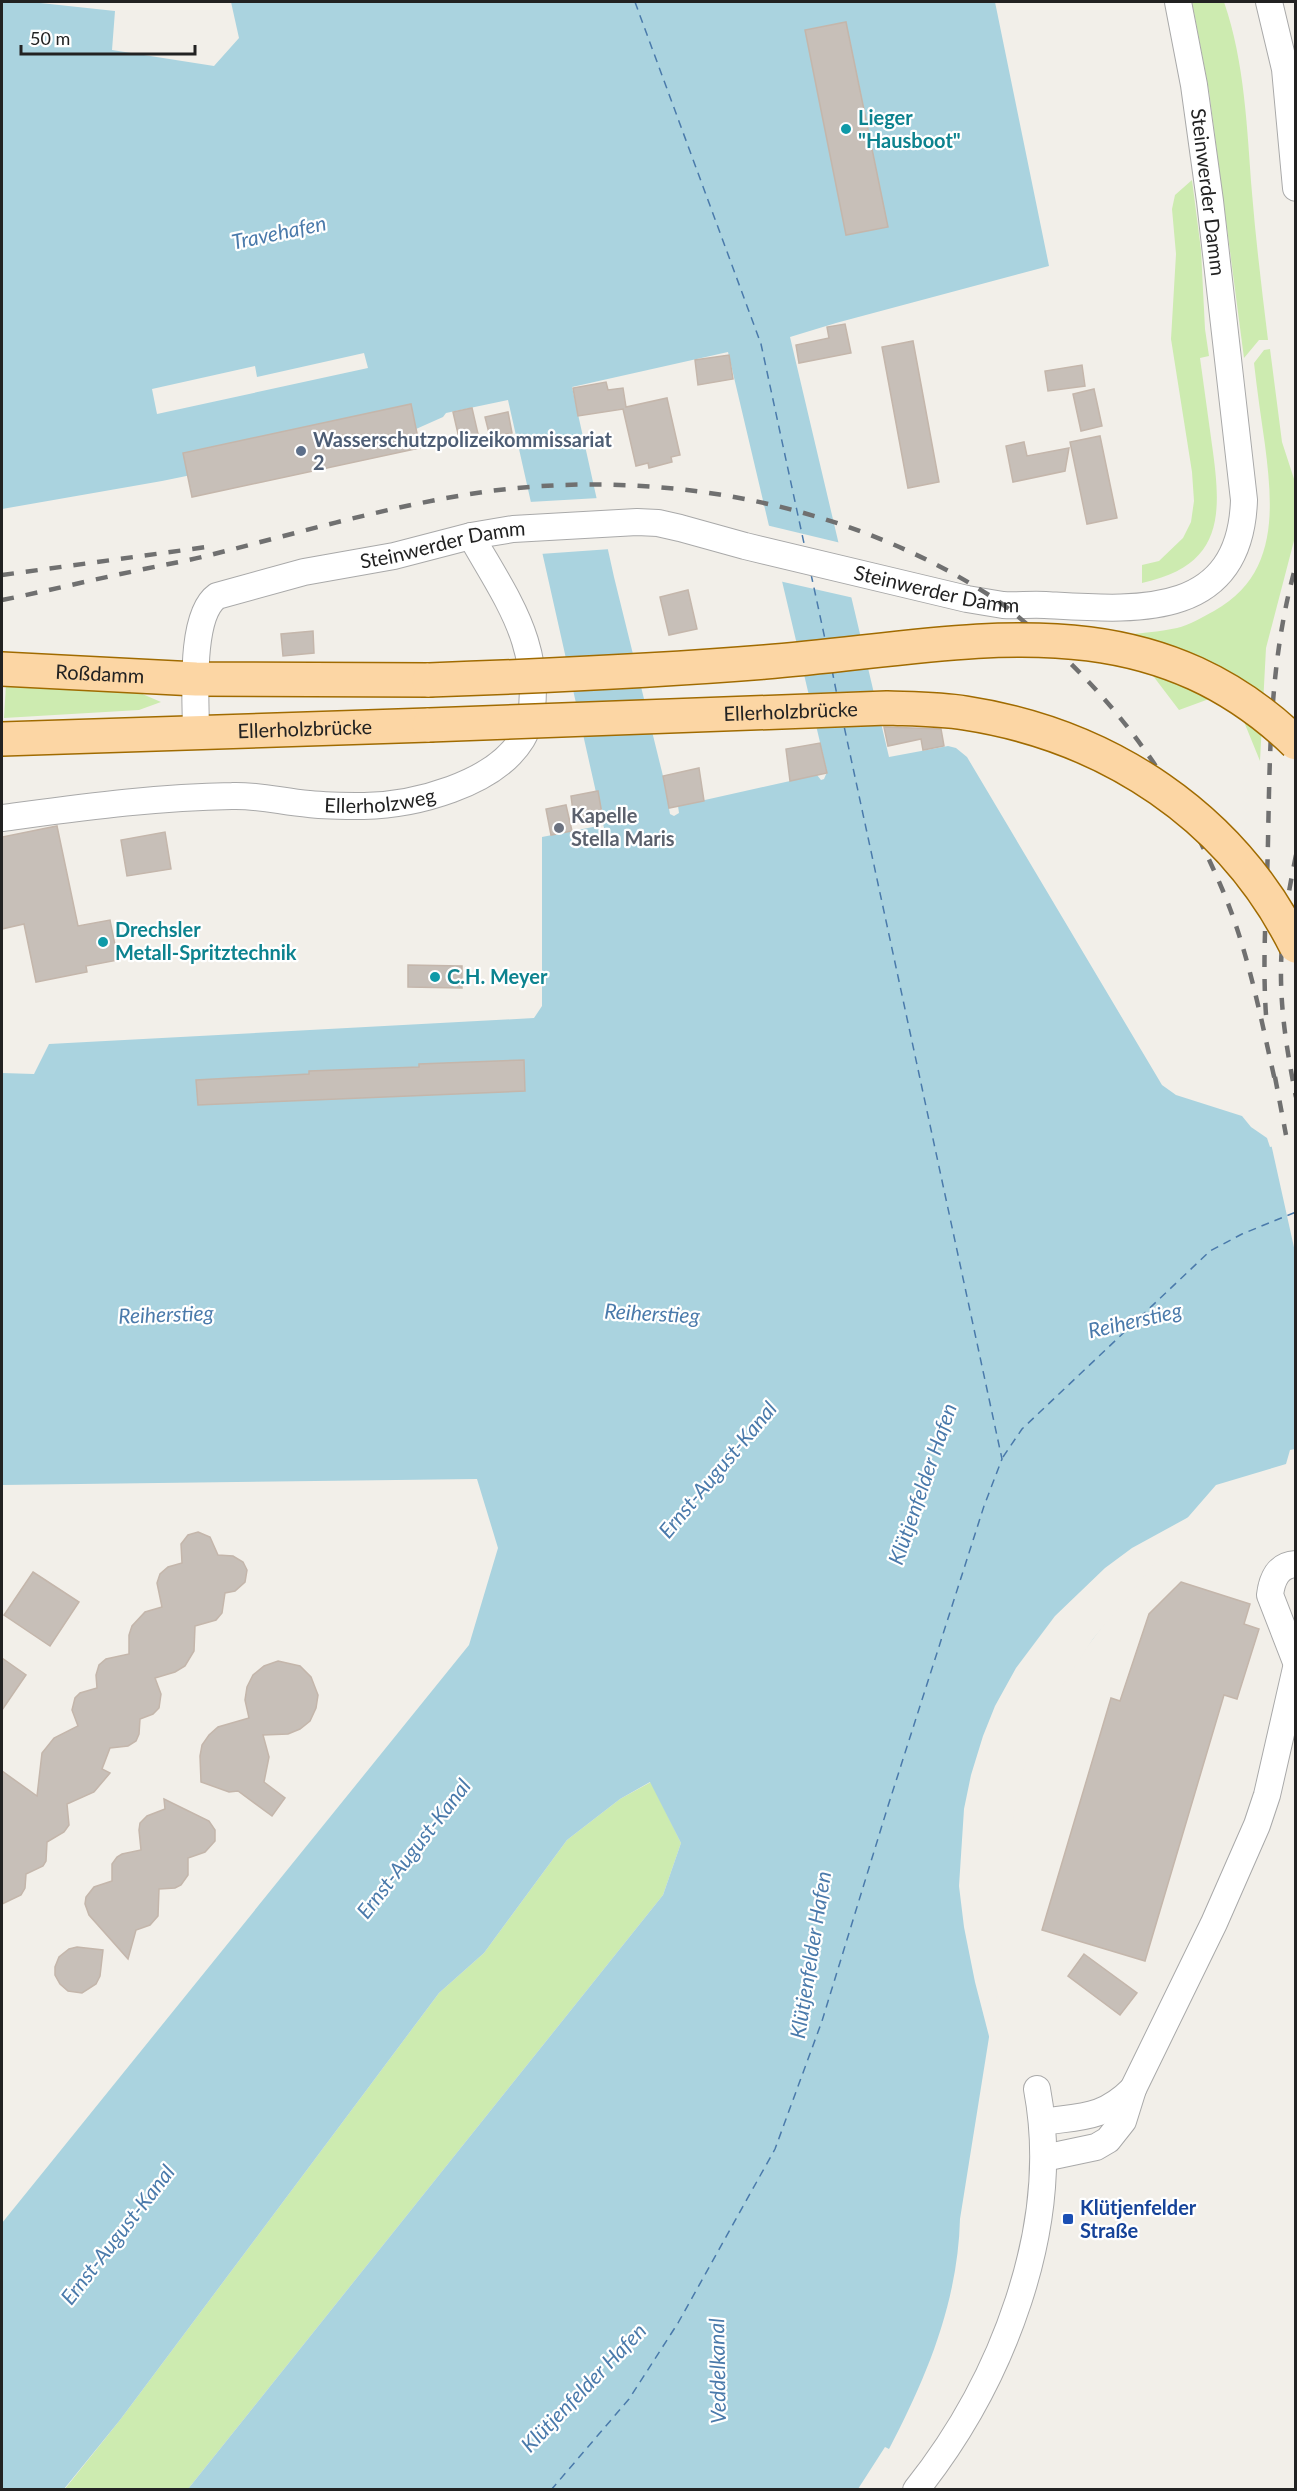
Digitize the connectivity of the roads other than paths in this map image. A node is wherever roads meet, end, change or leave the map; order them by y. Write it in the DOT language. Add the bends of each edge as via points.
graph roads {
  1 [pos="1178,2"];
  2 [pos="1269,2"];
  3 [pos="1296,188"];
  4 [pos="471,536"];
  5 [pos="2,669"];
  6 [pos="196,679"];
  7 [pos="196,733"];
  8 [pos="2,738"];
  9 [pos="1296,743"];
  10 [pos="2,818"];
  11 [pos="1296,946"];
  12 [pos="1296,1563"];
  13 [pos="1296,1662"];
  14 [pos="1296,1668"];
  15 [pos="1036,2089"];
  16 [pos="1133,2089"];
  17 [pos="1042,2122"];
  18 [pos="1044,2158"];
  19 [pos="916,2490"];
  1 -- 4 [label="street, Steinwerder Damm" via="1210,201 1243,477 1244,518 1237,547 1210,582 1174,602 1149,608 1004,604 967,599 658,523 513,529"];
  2 -- 3 [label="street" via="1285,69"];
  4 -- 6 [label="street, Steinwerder Damm" via="394,556 304,572 217,596 208,604 203,618"];
  4 -- 10 [label="street, Ellerholzweg" via="520,627 531,665 529,719 522,738 492,770 428,797 366,806 207,796"];
  5 -- 6 [label="main road, Roßdamm"];
  6 -- 7 [label="street, Steinwerder Damm"];
  6 -- 9 [label="main road, bridge" via="429,680 670,670 954,644 1024,639 1072,641 1124,649 1195,673 1242,700"];
  7 -- 8 [label="main road"];
  7 -- 11 [label="main road, Ellerholzbrücke, bridge" via="887,708 963,712 1022,724 1103,754 1166,792 1238,858"];
  12 -- 13 [label="street" via="1274,1577 1270,1595"];
  14 -- 16 [label="street" via="1257,1825 1234,1882"];
  15 -- 17 [label="street"];
  16 -- 17 [label="street" via="1104,2112"];
  16 -- 18 [label="street" via="1123,2121 1108,2140 1076,2153"];
  17 -- 18 [label="street"];
  18 -- 19 [label="street" via="1035,2242 1008,2328 966,2416"];
}
